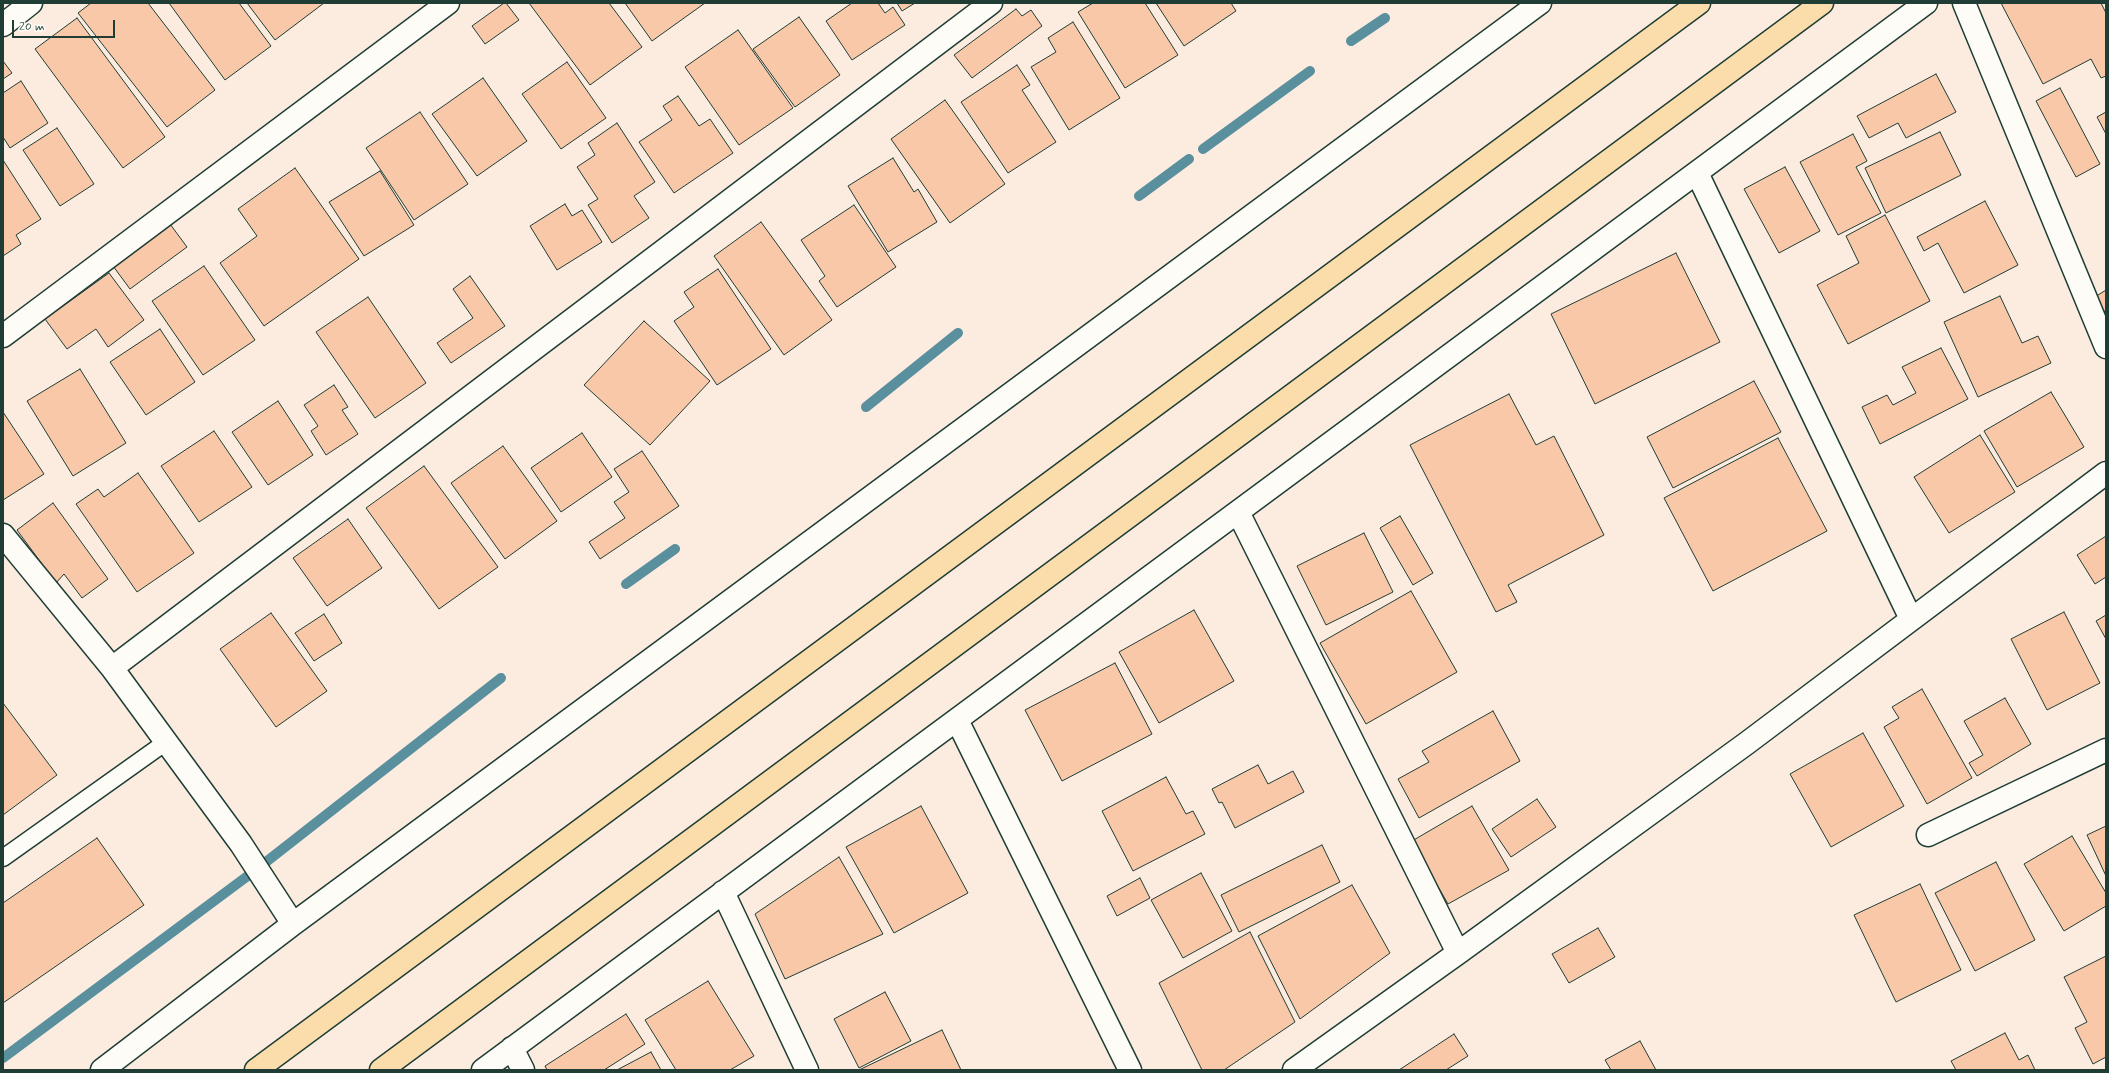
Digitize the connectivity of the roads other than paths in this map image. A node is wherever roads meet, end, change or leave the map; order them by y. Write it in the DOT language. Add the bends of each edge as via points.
graph roads {
  1 [pos="31,3"];
  2 [pos="448,3"];
  3 [pos="991,3"];
  4 [pos="1540,3"];
  5 [pos="1699,3"];
  6 [pos="1822,3"];
  7 [pos="1926,3"];
  8 [pos="1964,3"];
  9 [pos="3,24"];
  10 [pos="1696,173"];
  11 [pos="3,336"];
  12 [pos="2106,346"];
  13 [pos="2106,473"];
  14 [pos="1238,512"];
  15 [pos="3,535"];
  16 [pos="1911,620"];
  17 [pos="112,668"];
  18 [pos="957,720"];
  19 [pos="166,742"];
  20 [pos="2106,750"];
  21 [pos="1928,836"];
  22 [pos="3,858"];
  23 [pos="723,892"];
  24 [pos="293,924"];
  25 [pos="1458,953"];
  26 [pos="512,1048"];
  27 [pos="102,1070"];
  28 [pos="256,1070"];
  29 [pos="381,1070"];
  30 [pos="482,1070"];
  31 [pos="523,1070"];
  32 [pos="807,1070"];
  33 [pos="1130,1070"];
  34 [pos="1294,1070"];
  1 -- 9 [label="street"];
  2 -- 11 [label="street"];
  3 -- 17 [label="street"];
  4 -- 24 [label="street"];
  5 -- 28 [label="main road"];
  6 -- 29 [label="main road"];
  7 -- 10 [label="street"];
  8 -- 12 [label="street"];
  10 -- 14 [label="street"];
  10 -- 16 [label="street"];
  13 -- 16 [label="street"];
  14 -- 18 [label="street"];
  14 -- 25 [label="street"];
  15 -- 17 [label="street"];
  16 -- 25 [label="street"];
  17 -- 19 [label="street"];
  18 -- 23 [label="street"];
  18 -- 33 [label="street"];
  19 -- 22 [label="lane"];
  19 -- 24 [label="street" via="241,844"];
  20 -- 21 [label="street"];
  23 -- 26 [label="street"];
  23 -- 32 [label="street"];
  24 -- 27 [label="street"];
  25 -- 34 [label="street"];
  26 -- 30 [label="street"];
  26 -- 31 [label="street"];
}
